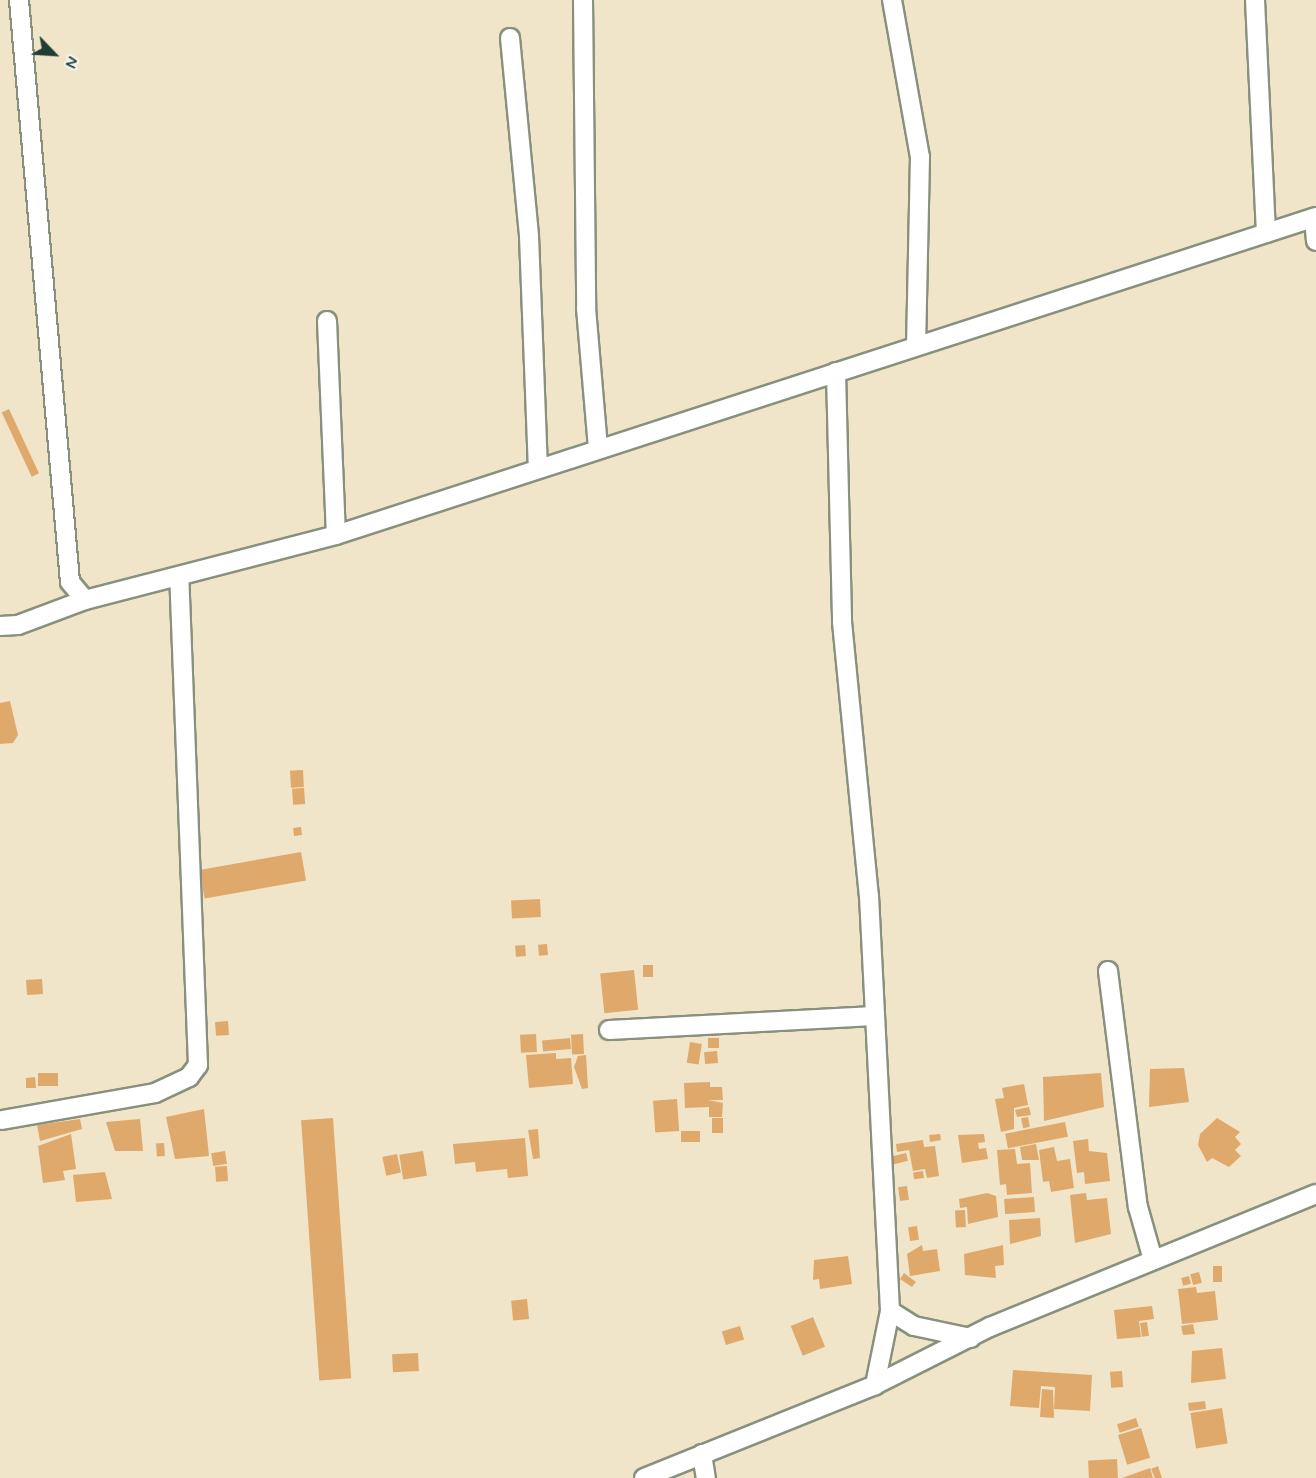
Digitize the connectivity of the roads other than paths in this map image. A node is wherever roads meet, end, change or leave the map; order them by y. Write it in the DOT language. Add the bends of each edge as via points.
graph roads {
  1 [pos="19,0"];
  2 [pos="583,0"];
  3 [pos="892,0"];
  4 [pos="1255,0"];
  5 [pos="510,38"];
  6 [pos="1315,218"];
  7 [pos="1266,233"];
  8 [pos="1316,242"];
  9 [pos="327,321"];
  10 [pos="916,346"];
  11 [pos="836,372"];
  12 [pos="598,448"];
  13 [pos="538,468"];
  14 [pos="336,534"];
  15 [pos="179,580"];
  16 [pos="85,600"];
  17 [pos="0,626"];
  18 [pos="1108,971"];
  19 [pos="875,1016"];
  20 [pos="609,1030"];
  21 [pos="2,1120"];
  22 [pos="1316,1194"];
  23 [pos="1154,1260"];
  24 [pos="890,1311"];
  25 [pos="971,1338"];
  26 [pos="875,1385"];
  27 [pos="702,1454"];
  28 [pos="644,1478"];
  29 [pos="706,1478"];
  1 -- 16 [label="street" via="70,582"];
  2 -- 12 [label="street" via="586,308"];
  3 -- 10 [label="street" via="920,157"];
  4 -- 7 [label="street"];
  5 -- 13 [label="street" via="529,236"];
  6 -- 7 [label="street"];
  6 -- 8 [label="street"];
  7 -- 10 [label="street"];
  9 -- 14 [label="street"];
  10 -- 11 [label="street"];
  11 -- 12 [label="street"];
  11 -- 19 [label="street" via="842,622"];
  12 -- 13 [label="street"];
  13 -- 14 [label="street"];
  14 -- 15 [label="street"];
  15 -- 16 [label="street"];
  15 -- 21 [label="street" via="198,1065 189,1077 155,1093"];
  16 -- 17 [label="street" via="18,625"];
  18 -- 23 [label="street" via="1138,1208"];
  19 -- 20 [label="street"];
  19 -- 24 [label="street"];
  22 -- 23 [label="street"];
  23 -- 25 [label="street"];
  24 -- 25 [label="street" via="914,1326"];
  24 -- 26 [label="street"];
  25 -- 26 [label="street"];
  26 -- 27 [label="street"];
  27 -- 28 [label="street"];
  27 -- 29 [label="street"];
}
